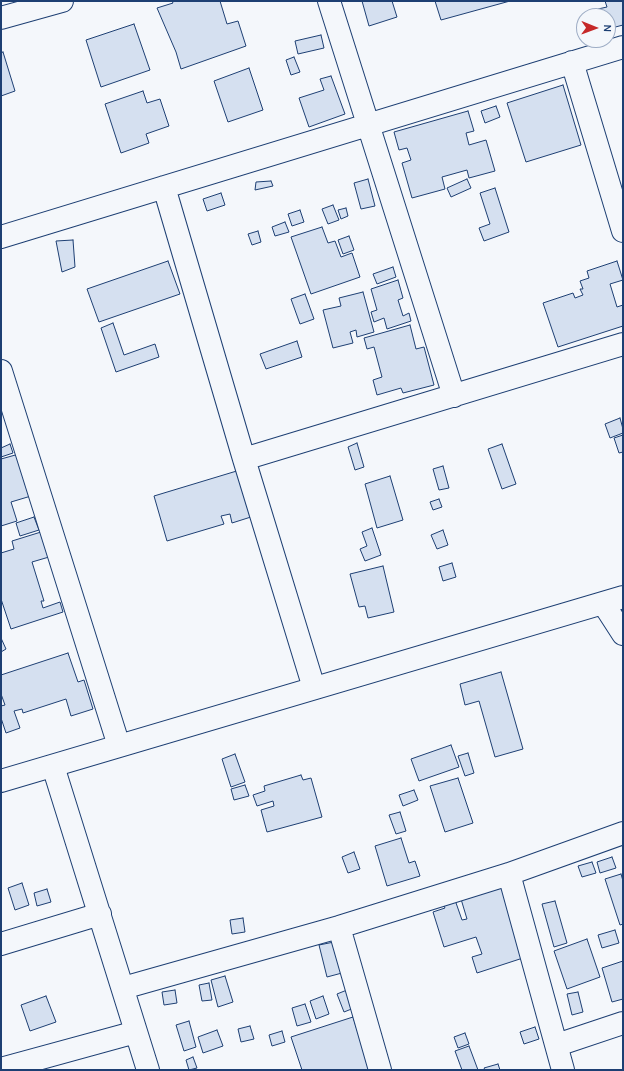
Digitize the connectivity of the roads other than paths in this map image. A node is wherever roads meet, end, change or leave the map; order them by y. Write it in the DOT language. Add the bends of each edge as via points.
graph roads {
  1 [pos="62,1"];
  2 [pos="329,1"];
  3 [pos="1,18"];
  4 [pos="623,47"];
  5 [pos="572,62"];
  6 [pos="368,125"];
  7 [pos="164,188"];
  8 [pos="623,231"];
  9 [pos="1,237"];
  10 [pos="623,344"];
  11 [pos="1,371"];
  12 [pos="454,396"];
  13 [pos="244,459"];
  14 [pos="613,600"];
  15 [pos="623,634"];
  16 [pos="314,688"];
  17 [pos="119,746"];
  18 [pos="53,766"];
  19 [pos="1,781"];
  20 [pos="623,833"];
  21 [pos="509,874"];
  22 [pos="100,914"];
  23 [pos="339,927"];
  24 [pos="1,944"];
  25 [pos="123,988"];
  26 [pos="623,1023"];
  27 [pos="136,1032"];
  28 [pos="557,1045"];
  29 [pos="1,1069"];
  30 [pos="148,1070"];
  31 [pos="380,1070"];
  32 [pos="563,1070"];
  1 -- 3 [label="street"];
  2 -- 6 [label="street"];
  4 -- 5 [label="street"];
  5 -- 6 [label="street"];
  5 -- 8 [label="street"];
  6 -- 7 [label="street"];
  6 -- 12 [label="street"];
  7 -- 9 [label="street"];
  7 -- 13 [label="street"];
  10 -- 12 [label="street"];
  11 -- 17 [label="street"];
  12 -- 13 [label="street"];
  13 -- 16 [label="street"];
  14 -- 15 [label="street"];
  14 -- 16 [label="street"];
  16 -- 17 [label="street"];
  17 -- 18 [label="street"];
  18 -- 19 [label="street"];
  18 -- 22 [label="street"];
  20 -- 21 [label="street"];
  21 -- 23 [label="street"];
  21 -- 28 [label="street"];
  22 -- 24 [label="street"];
  22 -- 25 [label="street"];
  23 -- 25 [label="street"];
  23 -- 31 [label="street"];
  25 -- 27 [label="street"];
  26 -- 28 [label="street"];
  27 -- 29 [label="street"];
  27 -- 30 [label="street"];
  28 -- 32 [label="street"];
}
